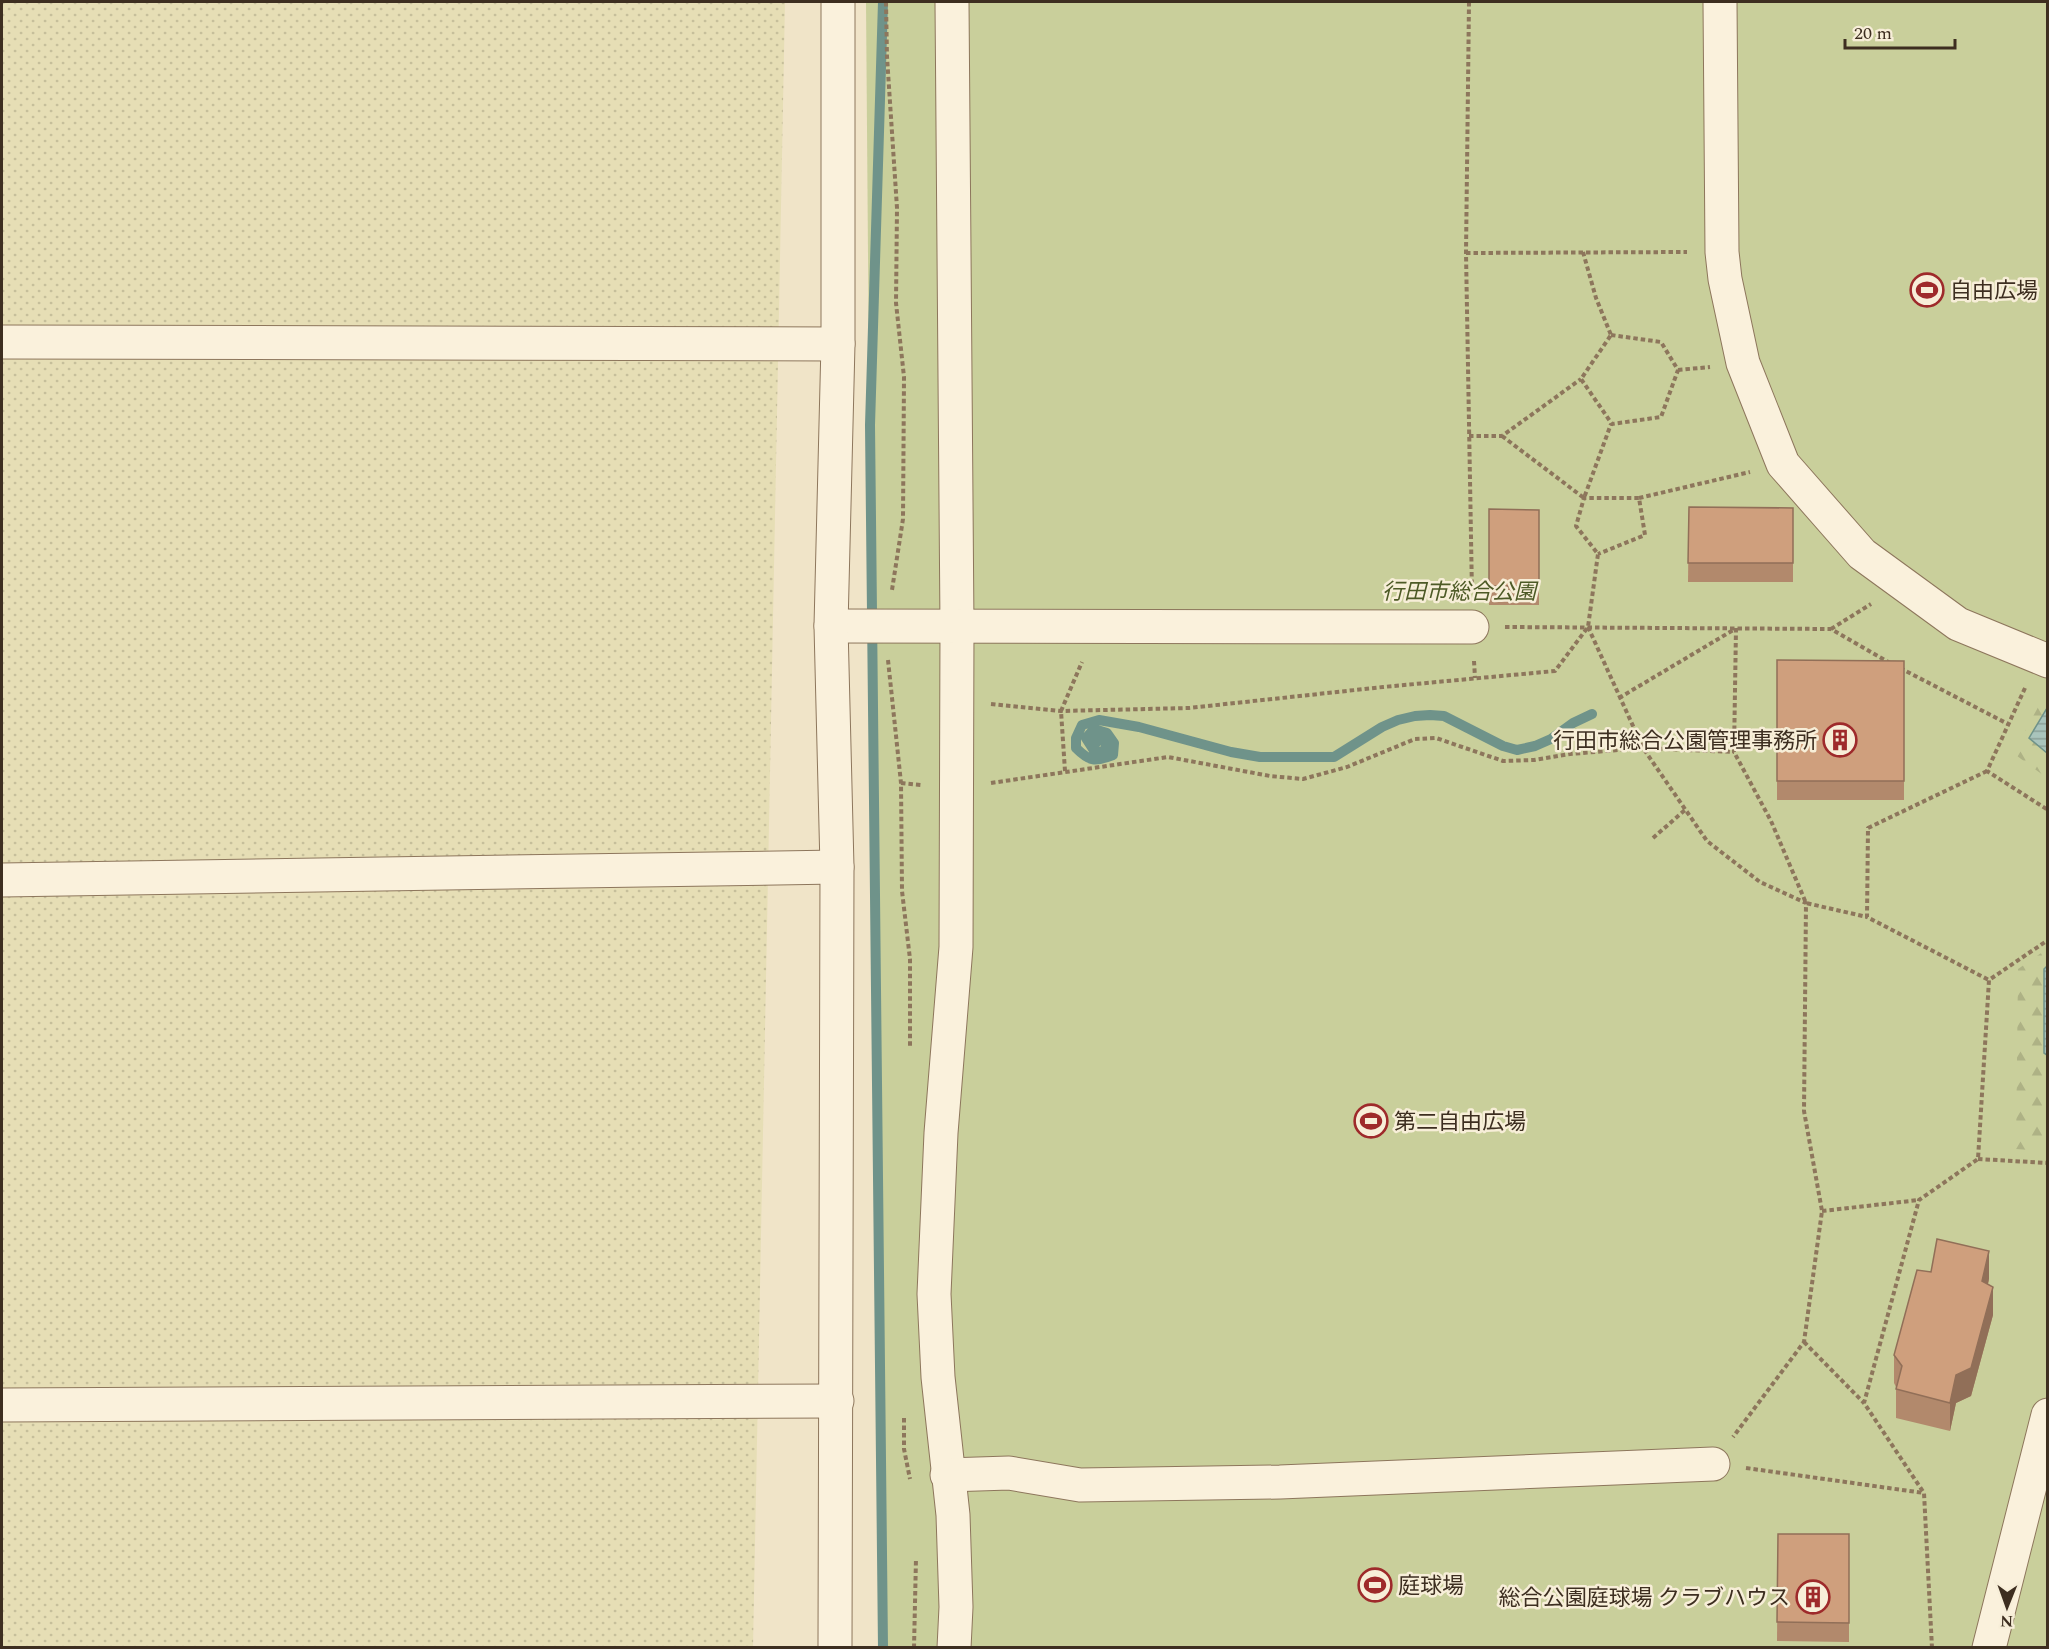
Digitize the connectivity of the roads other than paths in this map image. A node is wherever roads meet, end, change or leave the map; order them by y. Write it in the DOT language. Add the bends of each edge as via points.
graph roads {
  1 [pos="838,2"];
  2 [pos="952,2"];
  3 [pos="1720,2"];
  4 [pos="2,342"];
  5 [pos="838,344"];
  6 [pos="831,626"];
  7 [pos="957,627"];
  8 [pos="1472,627"];
  9 [pos="2048,661"];
  10 [pos="837,867"];
  11 [pos="2,880"];
  12 [pos="837,1401"];
  13 [pos="2,1405"];
  14 [pos="2048,1415"];
  15 [pos="1713,1464"];
  16 [pos="947,1474"];
  17 [pos="835,1647"];
  18 [pos="954,1647"];
  19 [pos="1989,1647"];
  1 -- 5 [label="street"];
  2 -- 7 [label="street"];
  3 -- 9 [label="street" via="1725,279 1743,363 1783,464 1862,554 1958,624"];
  4 -- 5 [label="street"];
  5 -- 6 [label="street"];
  6 -- 7 [label="street"];
  6 -- 10 [label="street"];
  7 -- 8 [label="street"];
  7 -- 16 [label="street" via="956,947 940,1133 934,1294"];
  10 -- 11 [label="street"];
  10 -- 12 [label="street"];
  12 -- 13 [label="street"];
  12 -- 17 [label="street"];
  14 -- 19 [label="street"];
  15 -- 16 [label="street" via="1280,1482 1080,1485 1009,1473"];
  16 -- 18 [label="street" via="953,1515"];
}
